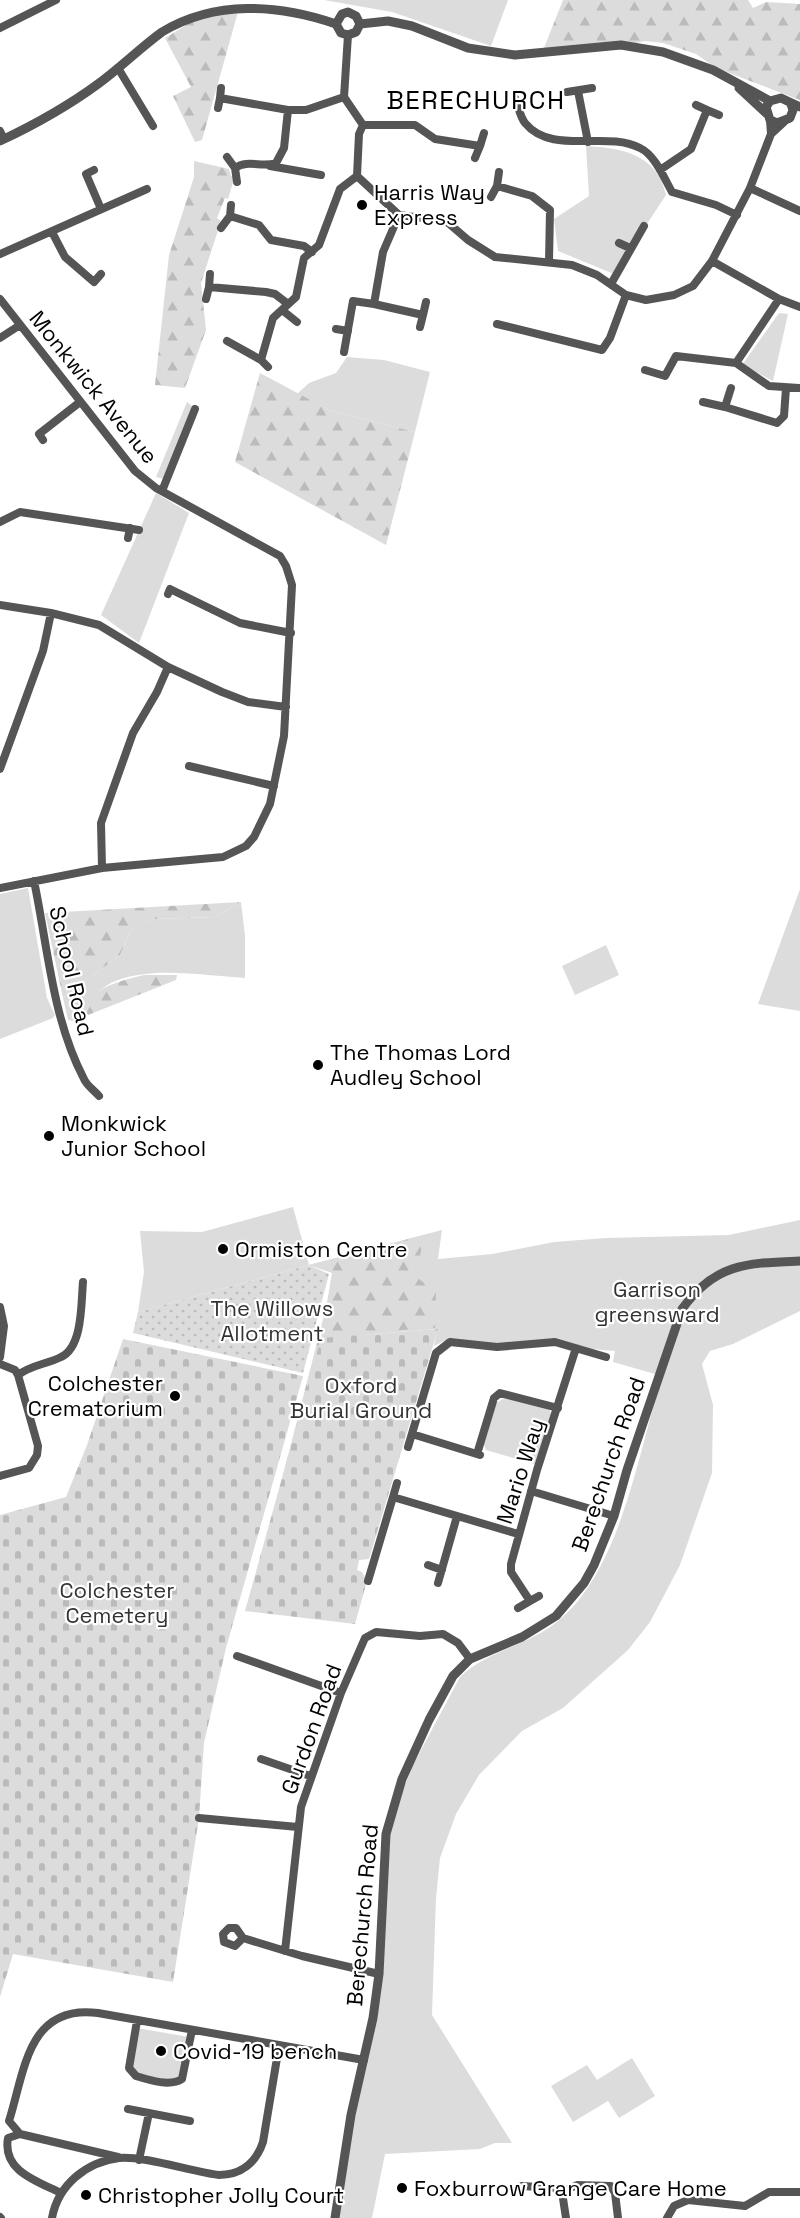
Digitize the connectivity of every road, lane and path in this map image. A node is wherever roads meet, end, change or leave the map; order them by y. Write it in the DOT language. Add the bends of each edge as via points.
graph roads {
  1 [pos="56,0"];
  2 [pos="40,3"];
  3 [pos="274,3"];
  4 [pos="336,24"];
  5 [pos="360,24"];
  6 [pos="0,28"];
  7 [pos="348,35"];
  8 [pos="118,68"];
  9 [pos="736,84"];
  10 [pos="221,88"];
  11 [pos="592,88"];
  12 [pos="578,91"];
  13 [pos="567,92"];
  14 [pos="344,97"];
  15 [pos="220,98"];
  16 [pos="515,98"];
  17 [pos="770,100"];
  18 [pos="696,105"];
  19 [pos="795,105"];
  20 [pos="218,108"];
  21 [pos="288,110"];
  22 [pos="707,110"];
  23 [pos="719,115"];
  24 [pos="769,117"];
  25 [pos="800,118"];
  26 [pos="786,121"];
  27 [pos="153,126"];
  28 [pos="363,126"];
  29 [pos="484,133"];
  30 [pos="771,134"];
  31 [pos="1,137"];
  32 [pos="588,142"];
  33 [pos="480,146"];
  34 [pos="227,157"];
  35 [pos="475,158"];
  36 [pos="268,166"];
  37 [pos="235,168"];
  38 [pos="94,170"];
  39 [pos="660,170"];
  40 [pos="500,172"];
  41 [pos="321,175"];
  42 [pos="357,176"];
  43 [pos="237,182"];
  44 [pos="497,186"];
  45 [pos="750,188"];
  46 [pos="147,189"];
  47 [pos="491,197"];
  48 [pos="231,205"];
  49 [pos="101,209"];
  50 [pos="800,211"];
  51 [pos="399,215"];
  52 [pos="737,215"];
  53 [pos="230,216"];
  54 [pos="644,226"];
  55 [pos="221,228"];
  56 [pos="52,232"];
  57 [pos="619,243"];
  58 [pos="630,248"];
  59 [pos="312,252"];
  60 [pos="0,254"];
  61 [pos="712,261"];
  62 [pos="549,262"];
  63 [pos="101,274"];
  64 [pos="210,274"];
  65 [pos="611,284"];
  66 [pos="209,287"];
  67 [pos="626,295"];
  68 [pos="0,299"];
  69 [pos="206,299"];
  70 [pos="779,299"];
  71 [pos="426,302"];
  72 [pos="288,304"];
  73 [pos="374,304"];
  74 [pos="800,307"];
  75 [pos="282,310"];
  76 [pos="423,315"];
  77 [pos="297,322"];
  78 [pos="497,324"];
  79 [pos="20,325"];
  80 [pos="420,327"];
  81 [pos="336,329"];
  82 [pos="348,331"];
  83 [pos="0,338"];
  84 [pos="227,341"];
  85 [pos="344,352"];
  86 [pos="261,360"];
  87 [pos="736,363"];
  88 [pos="268,367"];
  89 [pos="645,370"];
  90 [pos="665,376"];
  91 [pos="663,385"];
  92 [pos="731,388"];
  93 [pos="786,388"];
  94 [pos="799,388"];
  95 [pos="80,402"];
  96 [pos="703,402"];
  97 [pos="725,406"];
  98 [pos="195,409"];
  99 [pos="39,434"];
  100 [pos="162,491"];
  101 [pos="0,522"];
  102 [pos="130,528"];
  103 [pos="139,530"];
  104 [pos="128,538"];
  105 [pos="170,589"];
  106 [pos="0,605"];
  107 [pos="51,613"];
  108 [pos="291,633"];
  109 [pos="168,667"];
  110 [pos="286,707"];
  111 [pos="189,766"];
  112 [pos="0,769"];
  113 [pos="274,786"];
  114 [pos="102,868"];
  115 [pos="34,881"];
  116 [pos="0,888"];
  117 [pos="99,1096"];
  118 [pos="800,1261"];
  119 [pos="83,1282"];
  120 [pos="80,1305"];
  121 [pos="0,1307"];
  122 [pos="90,1307"];
  123 [pos="576,1348"];
  124 [pos="0,1357"];
  125 [pos="606,1357"];
  126 [pos="0,1364"];
  127 [pos="18,1375"];
  128 [pos="558,1408"];
  129 [pos="412,1434"];
  130 [pos="408,1447"];
  131 [pos="0,1476"];
  132 [pos="397,1483"];
  133 [pos="531,1491"];
  134 [pos="393,1497"];
  135 [pos="457,1516"];
  136 [pos="614,1516"];
  137 [pos="518,1534"];
  138 [pos="428,1565"];
  139 [pos="442,1570"];
  140 [pos="368,1581"];
  141 [pos="438,1583"];
  142 [pos="539,1596"];
  143 [pos="530,1601"];
  144 [pos="518,1608"];
  145 [pos="237,1656"];
  146 [pos="470,1659"];
  147 [pos="340,1693"];
  148 [pos="261,1759"];
  149 [pos="310,1776"];
  150 [pos="199,1818"];
  151 [pos="298,1827"];
  152 [pos="243,1938"];
  153 [pos="285,1951"];
  154 [pos="379,1974"];
  155 [pos="137,2021"];
  156 [pos="192,2030"];
  157 [pos="279,2046"];
  158 [pos="364,2060"];
  159 [pos="128,2109"];
  160 [pos="149,2113"];
  161 [pos="190,2121"];
  162 [pos="20,2134"];
  163 [pos="87,2149"];
  164 [pos="120,2157"];
  165 [pos="139,2160"];
  166 [pos="90,2166"];
  167 [pos="522,2186"];
  168 [pos="800,2192"];
  169 [pos="61,2193"];
  170 [pos="562,2193"];
  171 [pos="52,2218"];
  172 [pos="335,2218"];
  173 [pos="566,2218"];
  174 [pos="618,2218"];
  175 [pos="667,2218"];
  1 -- 2 [label="street"];
  2 -- 6 [label="street"];
  3 -- 4 [label="street"];
  3 -- 8 [label="street" via="231,6 187,17 163,31"];
  4 -- 5 [label="street" via="348,12"];
  4 -- 7 [label="street" via="341,33"];
  5 -- 7 [label="street" via="356,32"];
  5 -- 9 [label="street" via="388,21 468,48 514,55 621,45 663,52 703,66"];
  7 -- 14 [label="street"];
  8 -- 27 [label="street"];
  8 -- 31 [label="street" via="74,100"];
  9 -- 17 [label="street"];
  9 -- 24 [label="street"];
  10 -- 15 [label="street"];
  11 -- 12 [label="street"];
  12 -- 13 [label="street"];
  12 -- 32 [label="street"];
  14 -- 21 [label="street" via="306,110"];
  14 -- 28 [label="street"];
  15 -- 20 [label="street"];
  15 -- 21 [label="street"];
  16 -- 32 [label="street" via="524,123 543,136"];
  17 -- 19 [label="street" via="781,98"];
  17 -- 24 [label="street" via="766,107"];
  18 -- 22 [label="street"];
  19 -- 26 [label="street"];
  21 -- 36 [label="street" via="282,156"];
  22 -- 23 [label="street"];
  22 -- 39 [label="street" via="691,149"];
  24 -- 26 [label="street"];
  24 -- 30 [label="street"];
  25 -- 26 [label="street"];
  26 -- 30 [label="street"];
  28 -- 33 [label="street" via="415,125 435,140"];
  28 -- 42 [label="street" via="358,134"];
  29 -- 33 [label="street"];
  30 -- 45 [label="street"];
  32 -- 39 [label="street" via="640,148"];
  33 -- 35 [label="street"];
  34 -- 37 [label="street"];
  36 -- 37 [label="street" via="246,164"];
  36 -- 41 [label="street"];
  37 -- 43 [label="street"];
  38 -- 49 [label="street" via="86,174"];
  39 -- 52 [label="street" via="677,195"];
  40 -- 44 [label="street"];
  42 -- 51 [label="street"];
  42 -- 59 [label="street" via="340,189 319,245"];
  44 -- 47 [label="street"];
  44 -- 62 [label="street" via="532,196 550,210"];
  45 -- 50 [label="street"];
  45 -- 52 [label="street"];
  46 -- 49 [label="street"];
  48 -- 53 [label="street"];
  49 -- 56 [label="street"];
  51 -- 62 [label="street" via="446,221 495,257"];
  51 -- 73 [label="street" via="382,252"];
  52 -- 61 [label="street"];
  53 -- 55 [label="street"];
  53 -- 59 [label="street" via="259,225 271,240 304,246"];
  54 -- 58 [label="street"];
  56 -- 60 [label="street"];
  56 -- 63 [label="street" via="65,257 94,282"];
  57 -- 58 [label="street"];
  58 -- 65 [label="street"];
  59 -- 72 [label="street" via="304,258 296,297"];
  61 -- 67 [label="street" via="693,286 674,295 645,300"];
  61 -- 70 [label="street"];
  62 -- 65 [label="street" via="572,265"];
  64 -- 66 [label="street"];
  65 -- 67 [label="street"];
  66 -- 69 [label="street"];
  66 -- 72 [label="street" via="266,292"];
  67 -- 78 [label="street" via="602,350"];
  68 -- 79 [label="street, Monkwick Avenue"];
  70 -- 74 [label="street"];
  70 -- 87 [label="street"];
  71 -- 76 [label="street"];
  72 -- 75 [label="street"];
  73 -- 76 [label="street"];
  73 -- 82 [label="street" via="353,301"];
  75 -- 77 [label="street"];
  75 -- 86 [label="street" via="270,325"];
  76 -- 80 [label="street"];
  79 -- 83 [label="street"];
  79 -- 95 [label="street, Monkwick Avenue"];
  81 -- 82 [label="street"];
  82 -- 85 [label="street"];
  84 -- 86 [label="street"];
  86 -- 88 [label="street"];
  87 -- 90 [label="street" via="676,356"];
  87 -- 93 [label="street" via="769,386"];
  89 -- 90 [label="street"];
  90 -- 91 [label="street"];
  92 -- 97 [label="street"];
  93 -- 94 [label="street"];
  93 -- 97 [label="street" via="784,416 777,423"];
  95 -- 99 [label="street"];
  95 -- 100 [label="street, Monkwick Avenue" via="135,471"];
  96 -- 97 [label="street"];
  98 -- 100 [label="street"];
  100 -- 108 [label="street, Monkwick Avenue" via="280,556 292,585"];
  101 -- 102 [label="street" via="20,512"];
  102 -- 103 [label="street"];
  102 -- 104 [label="street"];
  105 -- 108 [label="street" via="240,623"];
  106 -- 107 [label="street"];
  107 -- 109 [label="street" via="99,625"];
  107 -- 112 [label="street" via="43,651"];
  108 -- 110 [label="street, Monkwick Avenue"];
  109 -- 110 [label="street" via="248,702"];
  109 -- 114 [label="street" via="133,733 101,823"];
  110 -- 113 [label="street, Monkwick Avenue"];
  111 -- 113 [label="street"];
  113 -- 114 [label="street, Monkwick Avenue" via="254,837 235,852 205,859"];
  114 -- 115 [label="street, Monkwick Avenue"];
  115 -- 116 [label="street, Monkwick Avenue"];
  115 -- 117 [label="street, School Road" via="65,1033 84,1079"];
  118 -- 136 [label="street, Berechurch Road" via="754,1263 720,1273 698,1288 682,1309"];
  119 -- 120 [label="street"];
  120 -- 122 [label="street"];
  120 -- 127 [label="street" via="76,1337 67,1354"];
  121 -- 124 [label="street" via="4,1326"];
  123 -- 125 [label="street"];
  123 -- 128 [label="street, Mario Way"];
  123 -- 129 [label="street" via="555,1342 497,1347 450,1342 436,1353"];
  126 -- 127 [label="street"];
  127 -- 131 [label="street" via="36,1434 37,1455 29,1468"];
  128 -- 129 [label="street" via="500,1393 494,1398 479,1455"];
  128 -- 133 [label="street, Mario Way"];
  129 -- 130 [label="street"];
  132 -- 134 [label="street"];
  133 -- 136 [label="street"];
  133 -- 137 [label="street, Mario Way"];
  134 -- 135 [label="street"];
  134 -- 140 [label="street" via="367,1566"];
  135 -- 137 [label="street"];
  135 -- 139 [label="street"];
  136 -- 146 [label="street, Berechurch Road" via="589,1574 556,1616"];
  137 -- 143 [label="street, Mario Way" via="511,1572"];
  138 -- 139 [label="street"];
  139 -- 141 [label="street"];
  142 -- 143 [label="street"];
  143 -- 144 [label="street"];
  145 -- 147 [label="street"];
  146 -- 147 [label="street, Gurdon Road" via="459,1642 443,1634 376,1632 365,1638"];
  146 -- 154 [label="street, Berechurch Road" via="453,1676 438,1701 394,1803 383,1851"];
  147 -- 149 [label="street, Gurdon Road"];
  148 -- 149 [label="street"];
  149 -- 151 [label="street, Gurdon Road"];
  150 -- 151 [label="street"];
  151 -- 153 [label="street, Gurdon Road"];
  152 -- 153 [label="street"];
  153 -- 154 [label="street"];
  154 -- 158 [label="street, Berechurch Road"];
  155 -- 156 [label="street"];
  155 -- 156 [label="street" via="129,2068 136,2076 154,2080 174,2083 182,2079"];
  155 -- 162 [label="street" via="83,2011 68,2013 42,2028 32,2046 9,2121"];
  156 -- 157 [label="street"];
  157 -- 158 [label="street"];
  157 -- 165 [label="street" via="263,2142 258,2155 245,2169 219,2175"];
  158 -- 172 [label="street, Berechurch Road"];
  159 -- 160 [label="street"];
  160 -- 161 [label="street"];
  160 -- 165 [label="street"];
  162 -- 163 [label="street"];
  162 -- 169 [label="street" via="8,2138 6,2149 12,2162 27,2177"];
  163 -- 164 [label="street"];
  163 -- 166 [label="street"];
  164 -- 165 [label="street"];
  164 -- 166 [label="street"];
  166 -- 169 [label="street"];
  167 -- 170 [label="street" via="532,2190 554,2188"];
  168 -- 175 [label="street" via="769,2192 744,2206 696,2200 678,2202"];
  169 -- 171 [label="street"];
  170 -- 173 [label="street"];
  170 -- 174 [label="street" via="577,2185 611,2186"];
}
